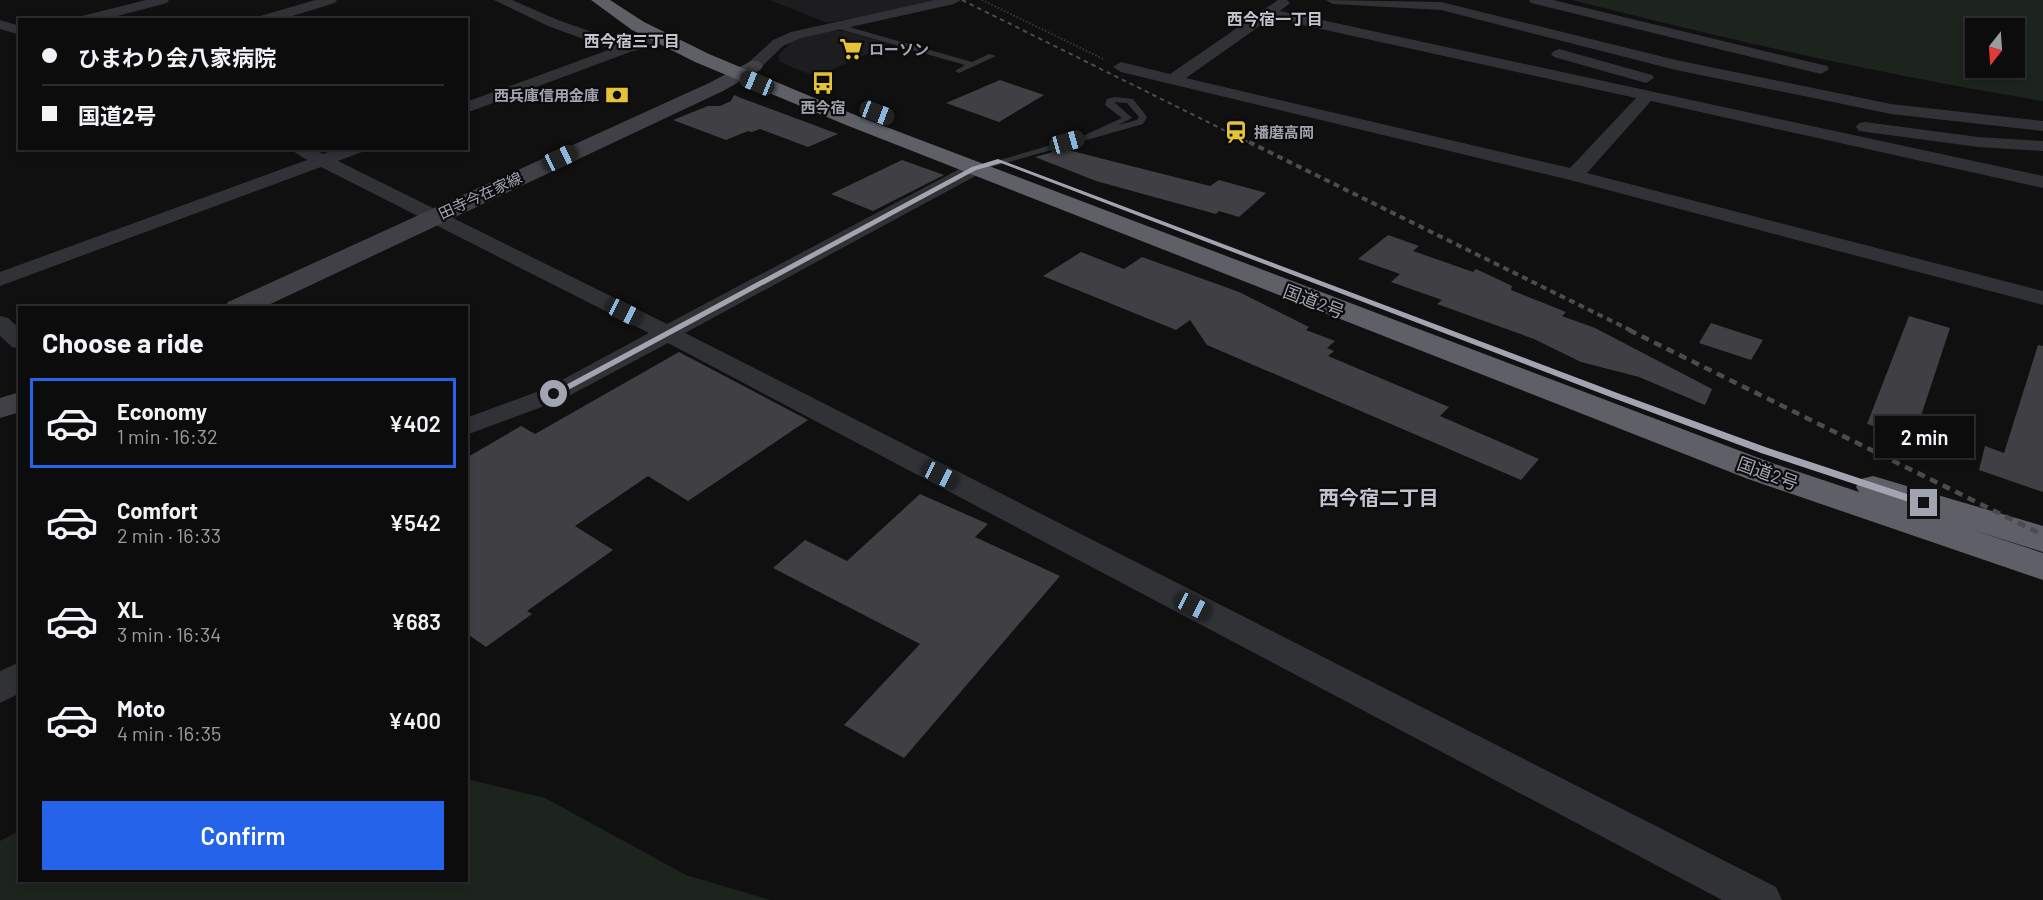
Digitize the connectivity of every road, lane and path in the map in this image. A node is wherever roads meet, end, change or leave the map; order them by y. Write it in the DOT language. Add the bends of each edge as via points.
graph roads {
  1 [pos="162,0"];
  2 [pos="330,0"];
  3 [pos="501,0"];
  4 [pos="599,0"];
  5 [pos="626,0"];
  6 [pos="954,0"];
  7 [pos="982,0"];
  8 [pos="1286,0"];
  9 [pos="1333,0"];
  10 [pos="1472,0"];
  11 [pos="1536,0"];
  12 [pos="1394,3"];
  13 [pos="86,5"];
  14 [pos="1268,13"];
  15 [pos="104,16"];
  16 [pos="269,18"];
  17 [pos="0,24"];
  18 [pos="835,25"];
  19 [pos="18,32"];
  20 [pos="18,34"];
  21 [pos="663,39"];
  22 [pos="0,40"];
  23 [pos="625,49"];
  24 [pos="1546,51"];
  25 [pos="992,56"];
  26 [pos="972,65"];
  27 [pos="1121,67"];
  28 [pos="1821,69"];
  29 [pos="745,70"];
  30 [pos="959,71"];
  31 [pos="1173,79"];
  32 [pos="1647,96"];
  33 [pos="468,107"];
  34 [pos="2043,126"];
  35 [pos="1089,135"];
  36 [pos="2043,146"];
  37 [pos="301,150"];
  38 [pos="351,150"];
  39 [pos="323,161"];
  40 [pos="1001,161"];
  41 [pos="974,169"];
  42 [pos="1574,175"];
  43 [pos="2043,182"];
  44 [pos="433,217"];
  45 [pos="0,279"];
  46 [pos="2043,298"];
  47 [pos="242,306"];
  48 [pos="0,323"];
  49 [pos="667,333"];
  50 [pos="18,340"];
  51 [pos="18,402"];
  52 [pos="0,409"];
  53 [pos="468,426"];
  54 [pos="2043,539"];
  55 [pos="2043,567"];
  56 [pos="18,676"];
  57 [pos="0,689"];
  58 [pos="1762,900"];
  1 -- 15 [label="street"];
  2 -- 16 [label="street"];
  3 -- 23 [label="street"];
  4 -- 21 [label="highway, 国道2号"];
  5 -- 29 [label="highway, 国道2号"];
  6 -- 18 [label="street"];
  7 -- 27 [label="path"];
  8 -- 14 [label="street"];
  9 -- 12 [label="street"];
  10 -- 12 [label="street"];
  11 -- 28 [label="street"];
  12 -- 34 [label="street" via="1441,6 1676,65 1891,109"];
  13 -- 15 [label="street"];
  14 -- 31 [label="street"];
  14 -- 32 [label="street"];
  17 -- 19 [label="street"];
  18 -- 26 [label="lane"];
  18 -- 29 [label="street" via="778,43"];
  20 -- 22 [label="street"];
  21 -- 23 [label="street"];
  21 -- 29 [label="highway, 国道2号"];
  23 -- 33 [label="street"];
  24 -- 36 [label="street" via="1693,91 1847,124 1978,142"];
  25 -- 26 [label="lane"];
  26 -- 30 [label="lane"];
  27 -- 31 [label="street"];
  29 -- 40 [label="highway, 国道2号"];
  29 -- 41 [label="highway, 国道2号"];
  29 -- 44 [label="main road, 田寺今在家線"];
  31 -- 42 [label="street"];
  32 -- 42 [label="street"];
  32 -- 43 [label="street"];
  35 -- 35 [label="lane" via="1128,118 1109,105 1115,99 1130,101 1143,117 1140,122"];
  35 -- 40 [label="lane"];
  37 -- 39 [label="street"];
  38 -- 39 [label="street"];
  39 -- 44 [label="street"];
  39 -- 45 [label="street"];
  40 -- 41 [label="lane"];
  40 -- 54 [label="highway, 国道2号" via="1627,400 1765,450"];
  41 -- 49 [label="street"];
  41 -- 55 [label="highway, 国道2号" via="1760,471"];
  42 -- 46 [label="street"];
  44 -- 47 [label="main road, 田寺今在家線"];
  44 -- 49 [label="street"];
  48 -- 50 [label="street"];
  49 -- 53 [label="street" via="554,394"];
  49 -- 58 [label="street"];
  51 -- 52 [label="main road"];
  56 -- 57 [label="street"];
}
